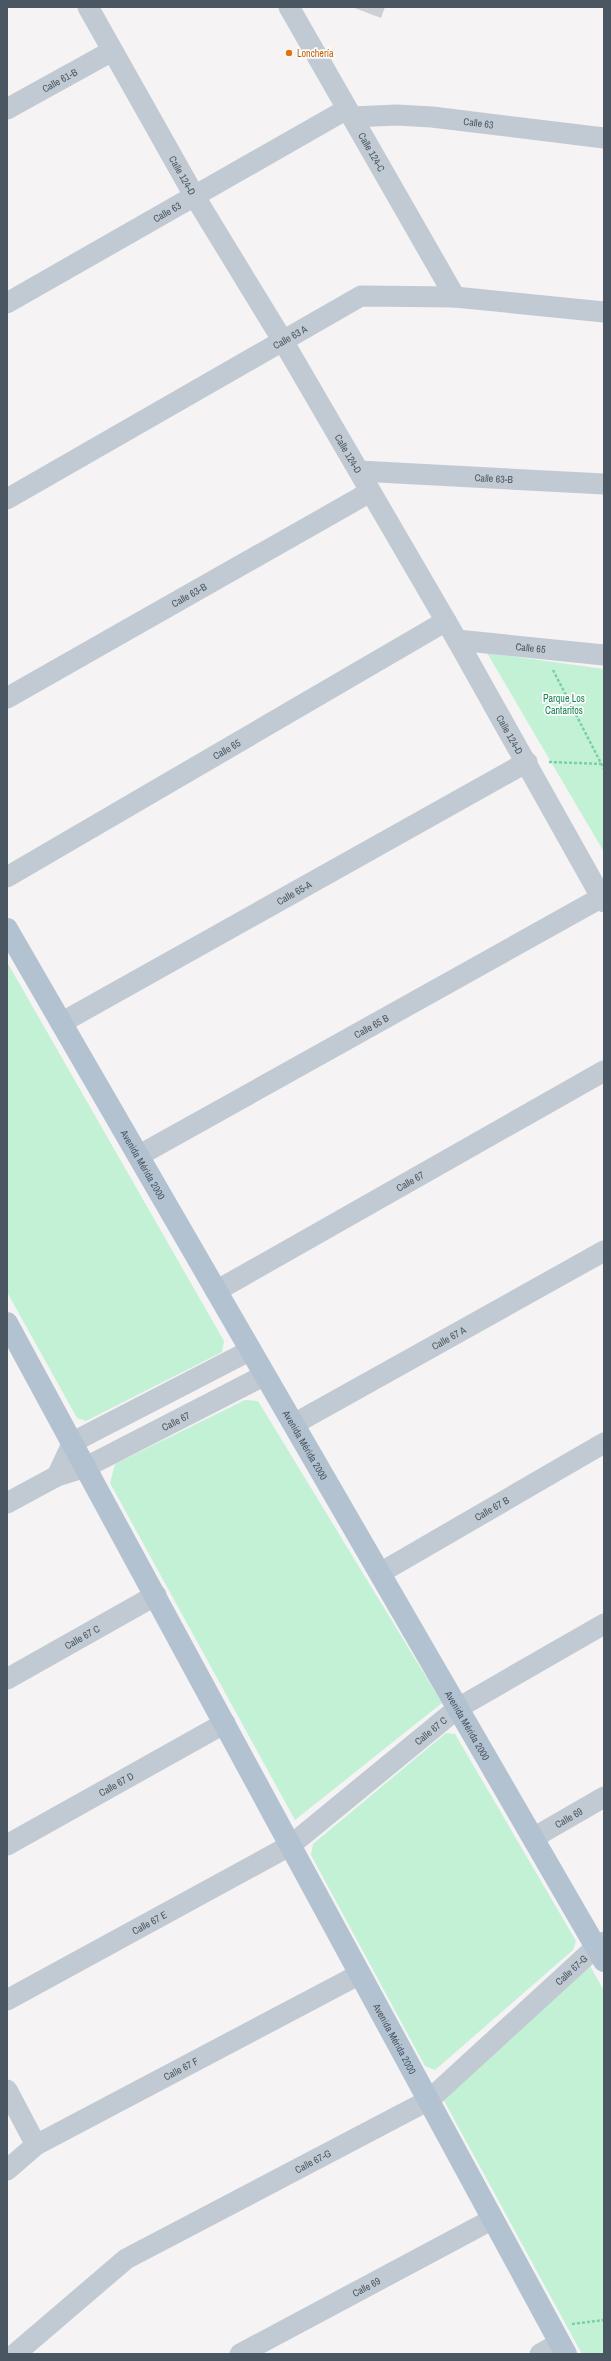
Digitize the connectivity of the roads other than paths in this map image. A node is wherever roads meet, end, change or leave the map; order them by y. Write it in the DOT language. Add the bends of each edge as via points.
graph roads {
  1 [pos="88,7"];
  2 [pos="289,7"];
  3 [pos="112,51"];
  4 [pos="7,109"];
  5 [pos="350,113"];
  6 [pos="604,138"];
  7 [pos="195,197"];
  8 [pos="455,297"];
  9 [pos="7,303"];
  10 [pos="604,312"];
  11 [pos="283,341"];
  12 [pos="359,471"];
  13 [pos="604,484"];
  14 [pos="370,492"];
  15 [pos="7,499"];
  16 [pos="446,621"];
  17 [pos="457,640"];
  18 [pos="604,655"];
  19 [pos="7,698"];
  20 [pos="527,762"];
  21 [pos="7,877"];
  22 [pos="603,898"];
  23 [pos="7,929"];
  24 [pos="61,1022"];
  25 [pos="604,1071"];
  26 [pos="138,1156"];
  27 [pos="604,1251"];
  28 [pos="216,1291"];
  29 [pos="8,1328"];
  30 [pos="251,1350"];
  31 [pos="265,1375"];
  32 [pos="294,1424"];
  33 [pos="73,1442"];
  34 [pos="604,1443"];
  35 [pos="86,1467"];
  36 [pos="57,1476"];
  37 [pos="7,1503"];
  38 [pos="380,1573"];
  39 [pos="156,1595"];
  40 [pos="604,1624"];
  41 [pos="7,1679"];
  42 [pos="458,1708"];
  43 [pos="225,1723"];
  44 [pos="604,1797"];
  45 [pos="533,1838"];
  46 [pos="7,1845"];
  47 [pos="291,1845"];
  48 [pos="601,1950"];
  49 [pos="360,1974"];
  50 [pos="7,2000"];
  51 [pos="7,2090"];
  52 [pos="429,2100"];
  53 [pos="36,2145"];
  54 [pos="7,2170"];
  55 [pos="493,2219"];
  56 [pos="559,2341"];
  57 [pos="15,2354"];
  58 [pos="240,2354"];
  59 [pos="540,2354"];
  1 -- 3 [label="street, Calle 124-D"];
  2 -- 5 [label="street, Calle 124-C"];
  3 -- 4 [label="street, Calle 61-B"];
  3 -- 7 [label="street, Calle 124-D"];
  5 -- 6 [label="street, Calle 63" via="432,117"];
  5 -- 7 [label="street, Calle 63"];
  5 -- 8 [label="street, Calle 124-C"];
  7 -- 9 [label="street, Calle 63"];
  7 -- 11 [label="street, Calle 124-D"];
  8 -- 10 [label="street, Calle 63 A"];
  8 -- 11 [label="street, Calle 63 A" via="362,296"];
  11 -- 12 [label="street, Calle 124-D"];
  11 -- 15 [label="street, Calle 63 A"];
  12 -- 13 [label="street, Calle 63-B"];
  12 -- 14 [label="street, Calle 124-D"];
  14 -- 16 [label="street, Calle 124-D"];
  14 -- 19 [label="street, Calle 63-B"];
  16 -- 17 [label="street, Calle 124-D"];
  16 -- 21 [label="street, Calle 65"];
  17 -- 18 [label="street, Calle 65"];
  17 -- 20 [label="street, Calle 124-D"];
  20 -- 22 [label="street, Calle 124-D"];
  20 -- 24 [label="street, Calle 65-A"];
  22 -- 26 [label="street, Calle 65 B"];
  23 -- 24 [label="main road, Avenida Mérida 2000"];
  24 -- 26 [label="main road, Avenida Mérida 2000"];
  25 -- 28 [label="street, Calle 67"];
  26 -- 28 [label="main road, Avenida Mérida 2000"];
  27 -- 32 [label="street, Calle 67 A"];
  28 -- 30 [label="main road, Avenida Mérida 2000"];
  29 -- 33 [label="main road, Avenida Mérida 2000"];
  30 -- 31 [label="main road, Avenida Mérida 2000"];
  30 -- 33 [label="street"];
  31 -- 32 [label="main road, Avenida Mérida 2000"];
  31 -- 35 [label="street, Calle 67"];
  32 -- 38 [label="main road, Avenida Mérida 2000"];
  33 -- 35 [label="main road, Avenida Mérida 2000"];
  33 -- 36 [label="street"];
  34 -- 38 [label="street, Calle 67 B"];
  35 -- 36 [label="street"];
  35 -- 39 [label="main road, Avenida Mérida 2000"];
  36 -- 37 [label="street"];
  38 -- 42 [label="main road, Avenida Mérida 2000"];
  39 -- 41 [label="street, Calle 67 C"];
  39 -- 43 [label="main road, Avenida Mérida 2000"];
  40 -- 42 [label="street, Calle 67 C"];
  42 -- 45 [label="main road, Avenida Mérida 2000"];
  42 -- 47 [label="street, Calle 67 C"];
  43 -- 46 [label="street, Calle 67 D"];
  43 -- 47 [label="main road, Avenida Mérida 2000"];
  44 -- 45 [label="street, Calle 69"];
  45 -- 48 [label="main road, Avenida Mérida 2000"];
  47 -- 49 [label="main road, Avenida Mérida 2000"];
  47 -- 50 [label="street, Calle 67 E"];
  48 -- 52 [label="street, Calle 67-G"];
  49 -- 52 [label="main road, Avenida Mérida 2000"];
  49 -- 53 [label="street, Calle 67 F"];
  51 -- 53 [label="street"];
  52 -- 55 [label="main road, Avenida Mérida 2000"];
  52 -- 57 [label="street, Calle 67-G" via="126,2259"];
  53 -- 54 [label="street, Calle 67 F"];
  55 -- 56 [label="main road, Avenida Mérida 2000"];
  55 -- 58 [label="street, Calle 69"];
  56 -- 59 [label="street"];
}
